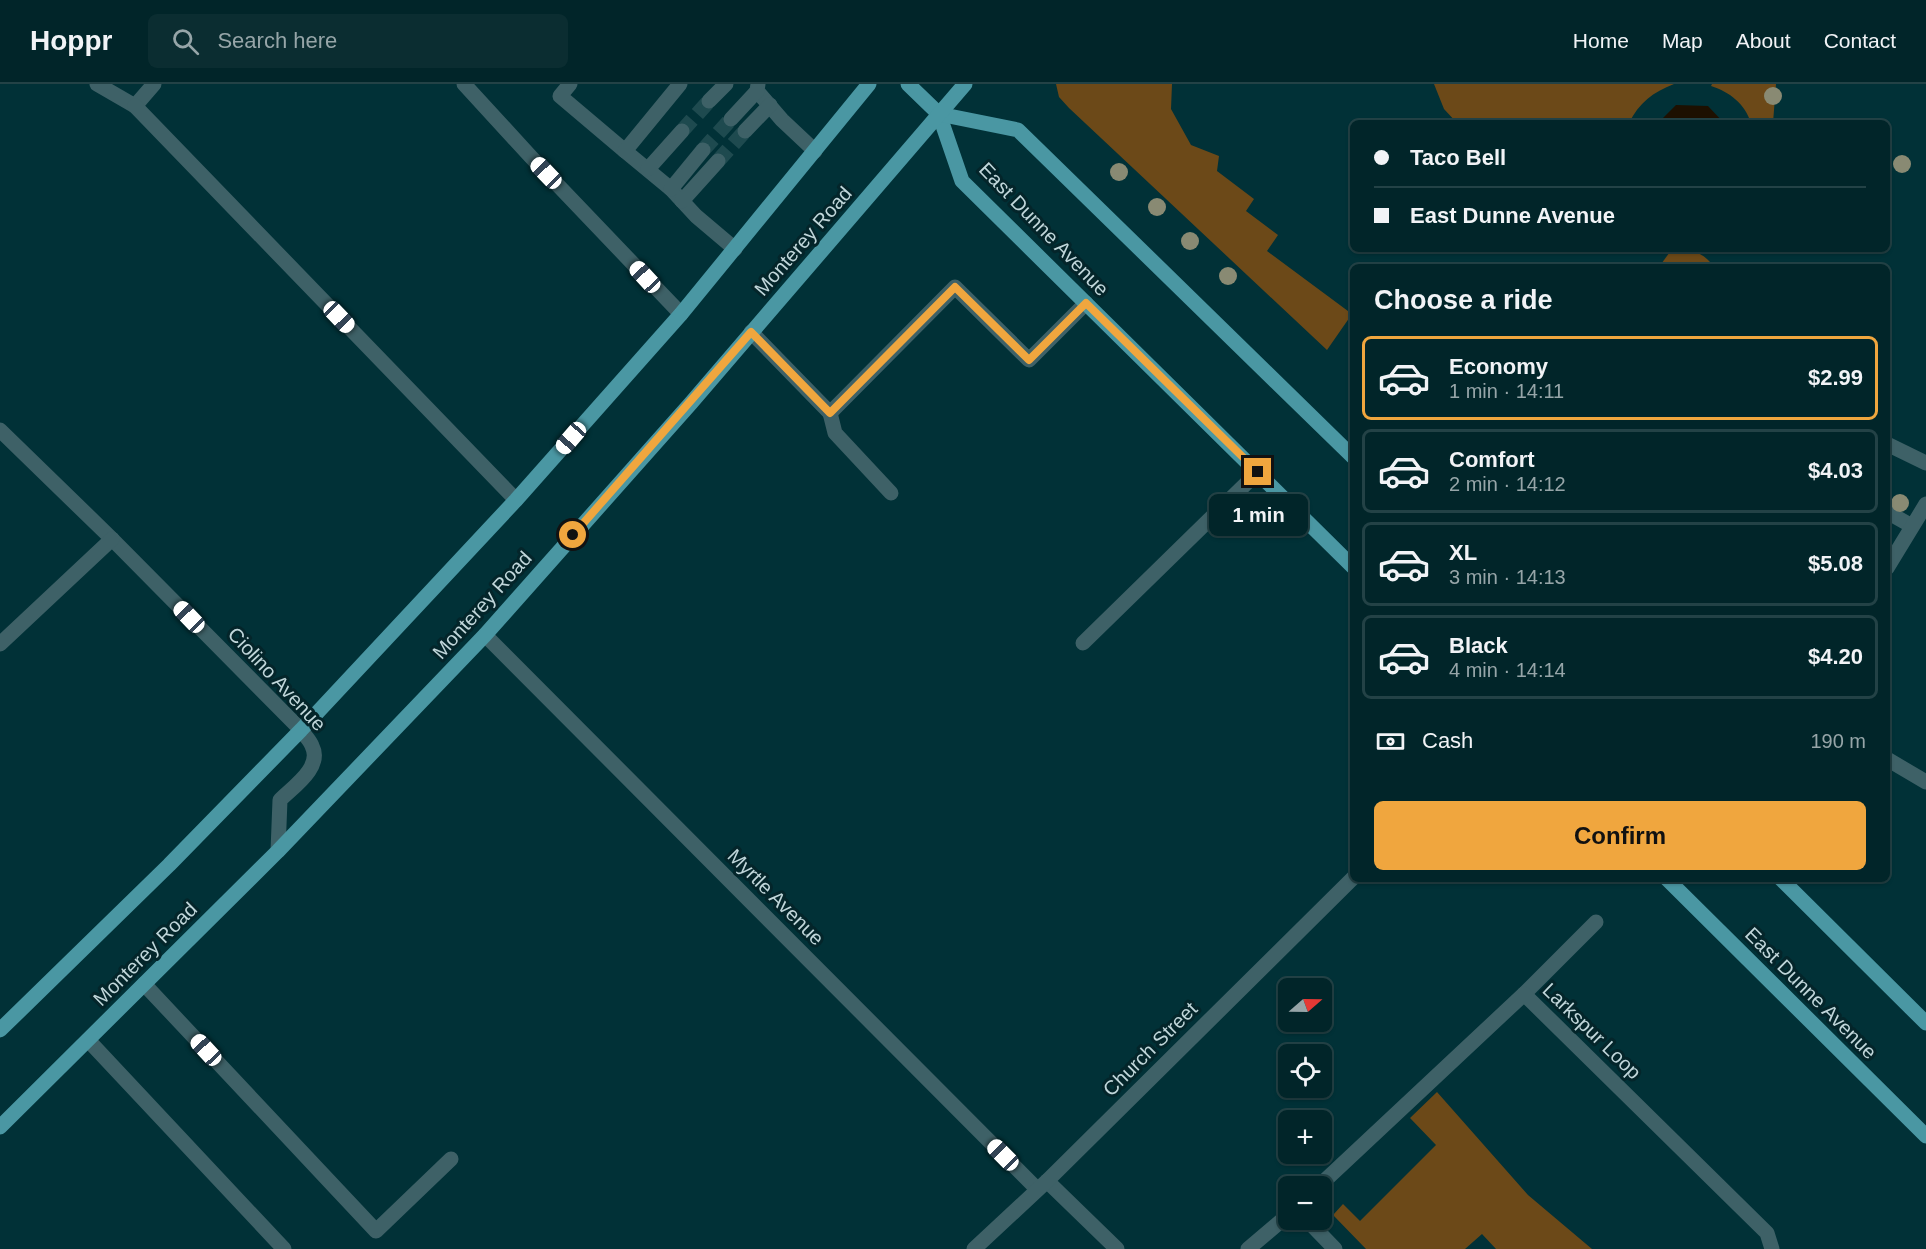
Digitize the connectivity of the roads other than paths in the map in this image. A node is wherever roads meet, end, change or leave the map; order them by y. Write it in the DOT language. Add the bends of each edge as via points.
graph roads {
  1 [pos="97,84"];
  2 [pos="154,84"];
  3 [pos="570,84"];
  4 [pos="680,84"];
  5 [pos="726,84"];
  6 [pos="870,84"];
  7 [pos="908,84"];
  8 [pos="965,84"];
  9 [pos="466,85"];
  10 [pos="757,87"];
  11 [pos="709,101"];
  12 [pos="770,105"];
  13 [pos="135,106"];
  14 [pos="939,114"];
  15 [pos="730,119"];
  16 [pos="682,131"];
  17 [pos="745,131"];
  18 [pos="703,150"];
  19 [pos="624,151"];
  20 [pos="815,152"];
  21 [pos="718,161"];
  22 [pos="648,169"];
  23 [pos="671,189"];
  24 [pos="682,201"];
  25 [pos="735,249"];
  26 [pos="1086,303"];
  27 [pos="681,314"];
  28 [pos="751,332"];
  29 [pos="830,413"];
  30 [pos="0,430"];
  31 [pos="1890,445"];
  32 [pos="1350,454"];
  33 [pos="1926,463"];
  34 [pos="1258,472"];
  35 [pos="891,493"];
  36 [pos="516,500"];
  37 [pos="1926,504"];
  38 [pos="1890,514"];
  39 [pos="1912,526"];
  40 [pos="112,539"];
  41 [pos="1890,563"];
  42 [pos="1350,564"];
  43 [pos="485,635"];
  44 [pos="0,644"];
  45 [pos="1083,644"];
  46 [pos="301,730"];
  47 [pos="1890,761"];
  48 [pos="1926,782"];
  49 [pos="278,851"];
  50 [pos="1350,881"];
  51 [pos="1670,882"];
  52 [pos="1783,882"];
  53 [pos="1596,922"];
  54 [pos="144,984"];
  55 [pos="1524,994"];
  56 [pos="1926,1023"];
  57 [pos="0,1030"];
  58 [pos="88,1040"];
  59 [pos="0,1127"];
  60 [pos="1926,1136"];
  61 [pos="451,1159"];
  62 [pos="1330,1176"];
  63 [pos="1042,1185"];
  64 [pos="1278,1224"];
  65 [pos="1317,1230"];
  66 [pos="284,1249"];
  67 [pos="974,1249"];
  68 [pos="1117,1249"];
  69 [pos="1248,1249"];
  70 [pos="1335,1249"];
  71 [pos="1772,1249"];
  1 -- 13 [label="street"];
  2 -- 13 [label="street"];
  3 -- 19 [label="street" via="560,96"];
  4 -- 19 [label="street"];
  5 -- 11 [label="street"];
  6 -- 20 [label="main road"];
  7 -- 14 [label="main road"];
  8 -- 14 [label="main road, Monterey Road"];
  9 -- 27 [label="street"];
  10 -- 12 [label="street"];
  10 -- 15 [label="street"];
  12 -- 17 [label="street"];
  12 -- 20 [label="street"];
  13 -- 36 [label="street"];
  14 -- 26 [label="main road, East Dunne Avenue" via="962,181"];
  14 -- 28 [label="main road, Monterey Road"];
  14 -- 32 [label="main road" via="1018,130"];
  16 -- 22 [label="street"];
  18 -- 23 [label="street"];
  19 -- 22 [label="street"];
  20 -- 25 [label="main road"];
  21 -- 24 [label="street"];
  22 -- 23 [label="street"];
  23 -- 24 [label="street"];
  24 -- 25 [label="street"];
  25 -- 27 [label="main road"];
  26 -- 29 [label="street" via="1029,360 955,287"];
  26 -- 34 [label="main road, East Dunne Avenue"];
  27 -- 36 [label="main road"];
  28 -- 29 [label="street"];
  28 -- 43 [label="main road, Monterey Road"];
  29 -- 35 [label="street" via="835,433"];
  30 -- 40 [label="street, Ciolino Avenue"];
  31 -- 33 [label="street"];
  34 -- 42 [label="main road, East Dunne Avenue"];
  34 -- 45 [label="street"];
  36 -- 46 [label="main road"];
  37 -- 39 [label="street"];
  38 -- 39 [label="street"];
  39 -- 41 [label="street"];
  40 -- 44 [label="street"];
  40 -- 46 [label="street, Ciolino Avenue"];
  43 -- 49 [label="main road, Monterey Road"];
  43 -- 63 [label="street, Myrtle Avenue"];
  46 -- 49 [label="street, Ciolino Avenue" via="313,746 315,758 311,768 280,800"];
  46 -- 57 [label="main road"];
  47 -- 48 [label="street"];
  49 -- 54 [label="main road, Monterey Road"];
  50 -- 63 [label="street, Church Street"];
  51 -- 60 [label="main road, East Dunne Avenue"];
  52 -- 56 [label="main road"];
  53 -- 55 [label="street"];
  54 -- 58 [label="main road, Monterey Road"];
  54 -- 61 [label="street" via="376,1231"];
  55 -- 62 [label="street, Larkspur Loop"];
  55 -- 71 [label="street, Larkspur Loop" via="1767,1233"];
  58 -- 59 [label="main road, Monterey Road"];
  58 -- 66 [label="street"];
  63 -- 67 [label="street, Church Street"];
  63 -- 68 [label="street"];
  64 -- 69 [label="street"];
  65 -- 70 [label="street"];
}
